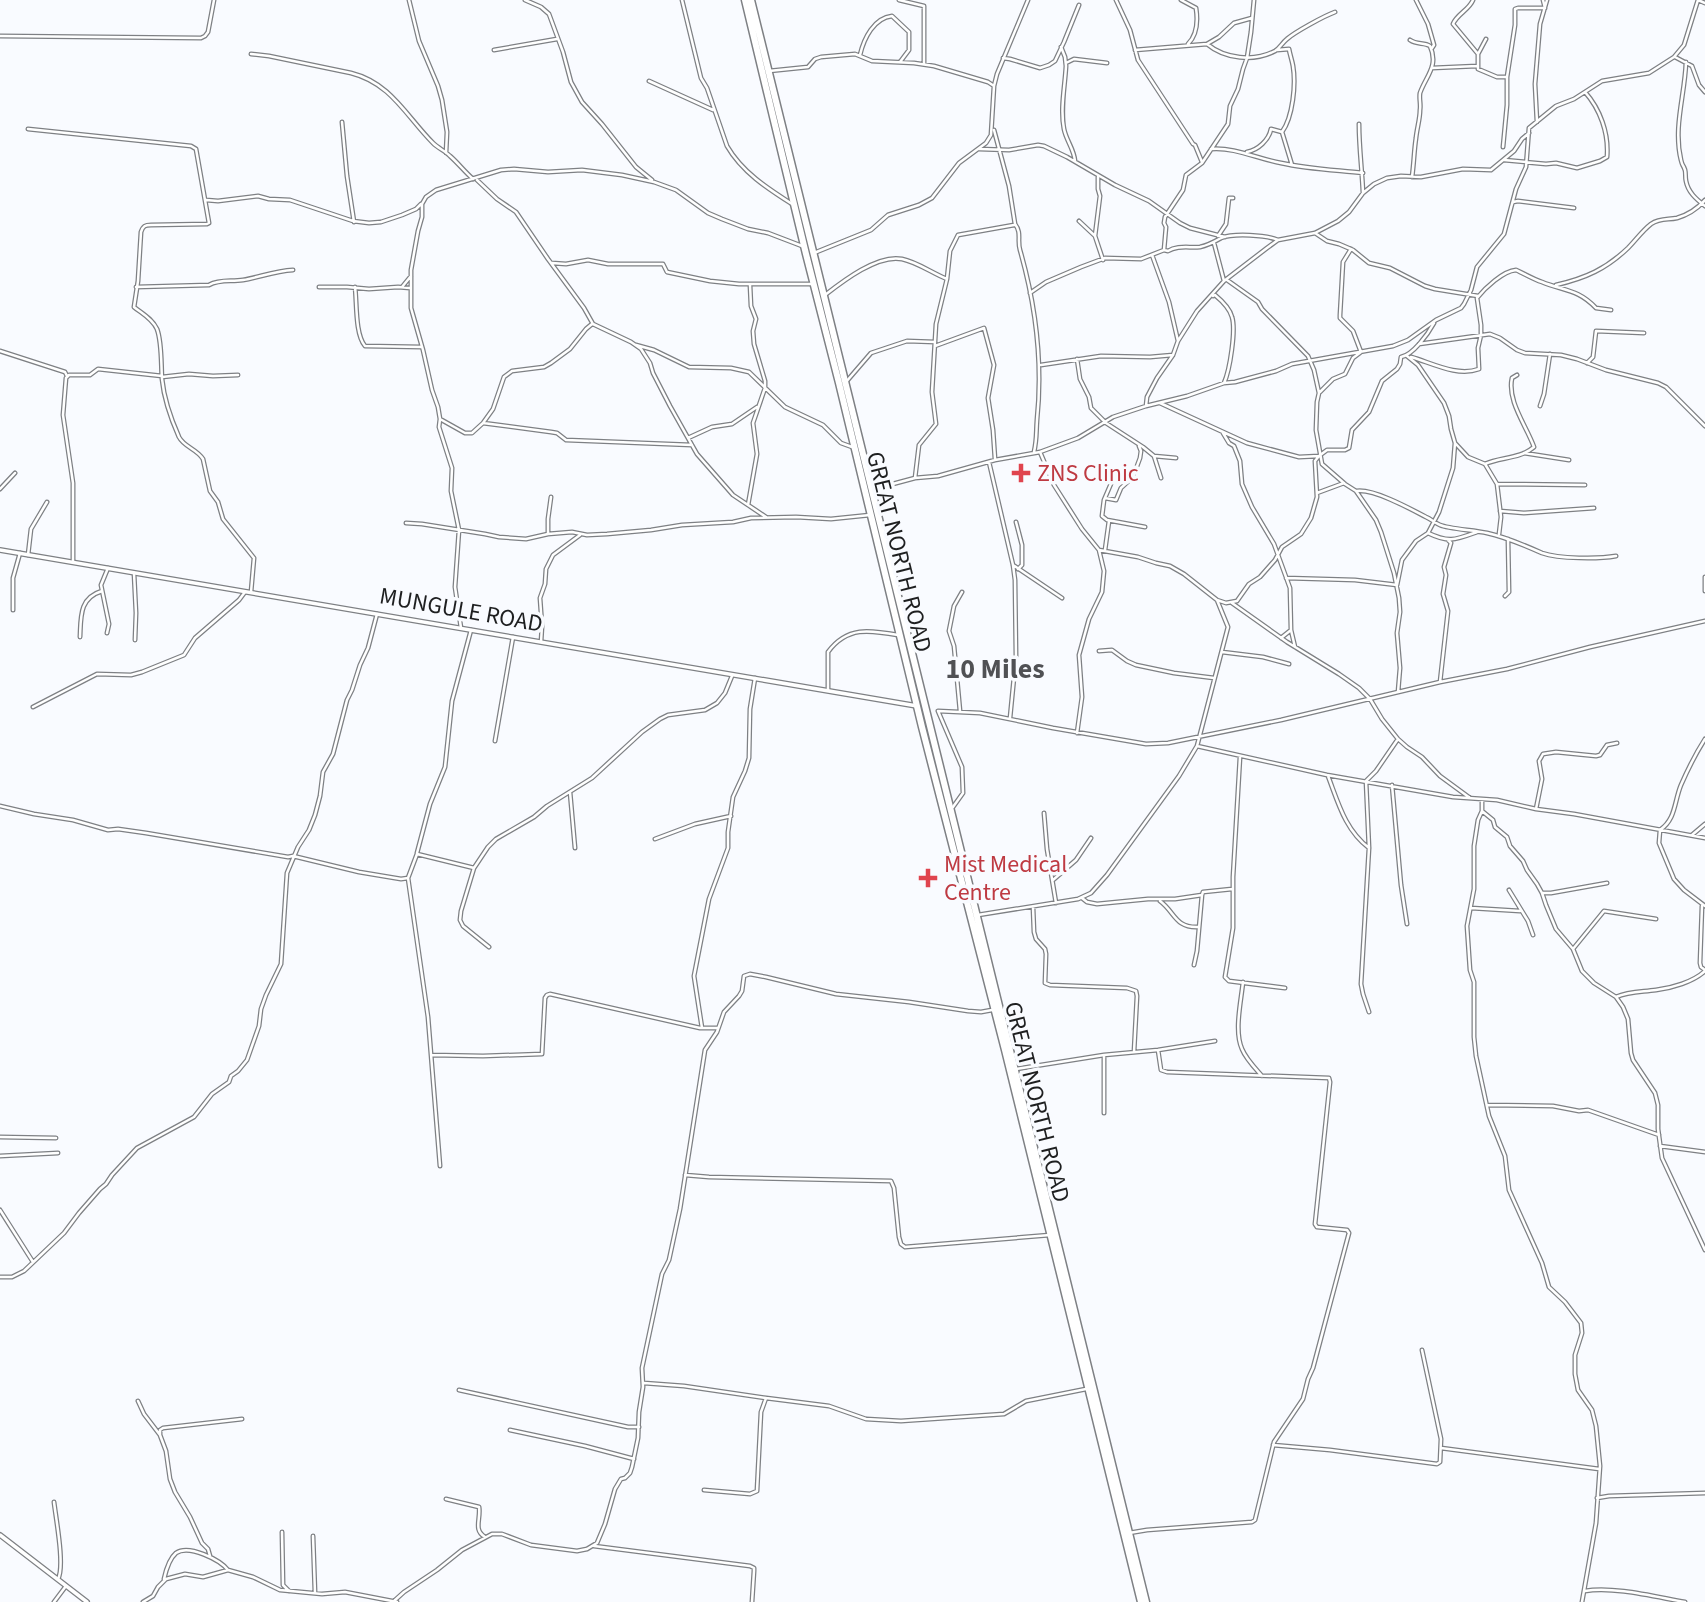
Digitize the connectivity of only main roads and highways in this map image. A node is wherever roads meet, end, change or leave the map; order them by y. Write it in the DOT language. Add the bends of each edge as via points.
graph roads {
  1 [pos="745,0"];
  2 [pos="751,0"];
  3 [pos="808,251"];
  4 [pos="868,490"];
  5 [pos="973,916"];
  6 [pos="1012,1070"];
  7 [pos="1143,1602"];
  1 -- 3 [label="highway, GREAT NORTH ROAD"];
  2 -- 3 [label="highway, GREAT NORTH ROAD"];
  3 -- 4 [label="highway, GREAT NORTH ROAD"];
  3 -- 4 [label="highway, GREAT NORTH ROAD" via="824,295"];
  4 -- 5 [label="highway, GREAT NORTH ROAD" via="951,809"];
  4 -- 5 [label="highway, GREAT NORTH ROAD" via="870,515 917,706"];
  5 -- 6 [label="highway, GREAT NORTH ROAD"];
  5 -- 6 [label="highway, GREAT NORTH ROAD"];
  6 -- 7 [label="highway, GREAT NORTH ROAD"];
  6 -- 7 [label="highway, GREAT NORTH ROAD" via="1105,1433"];
}
